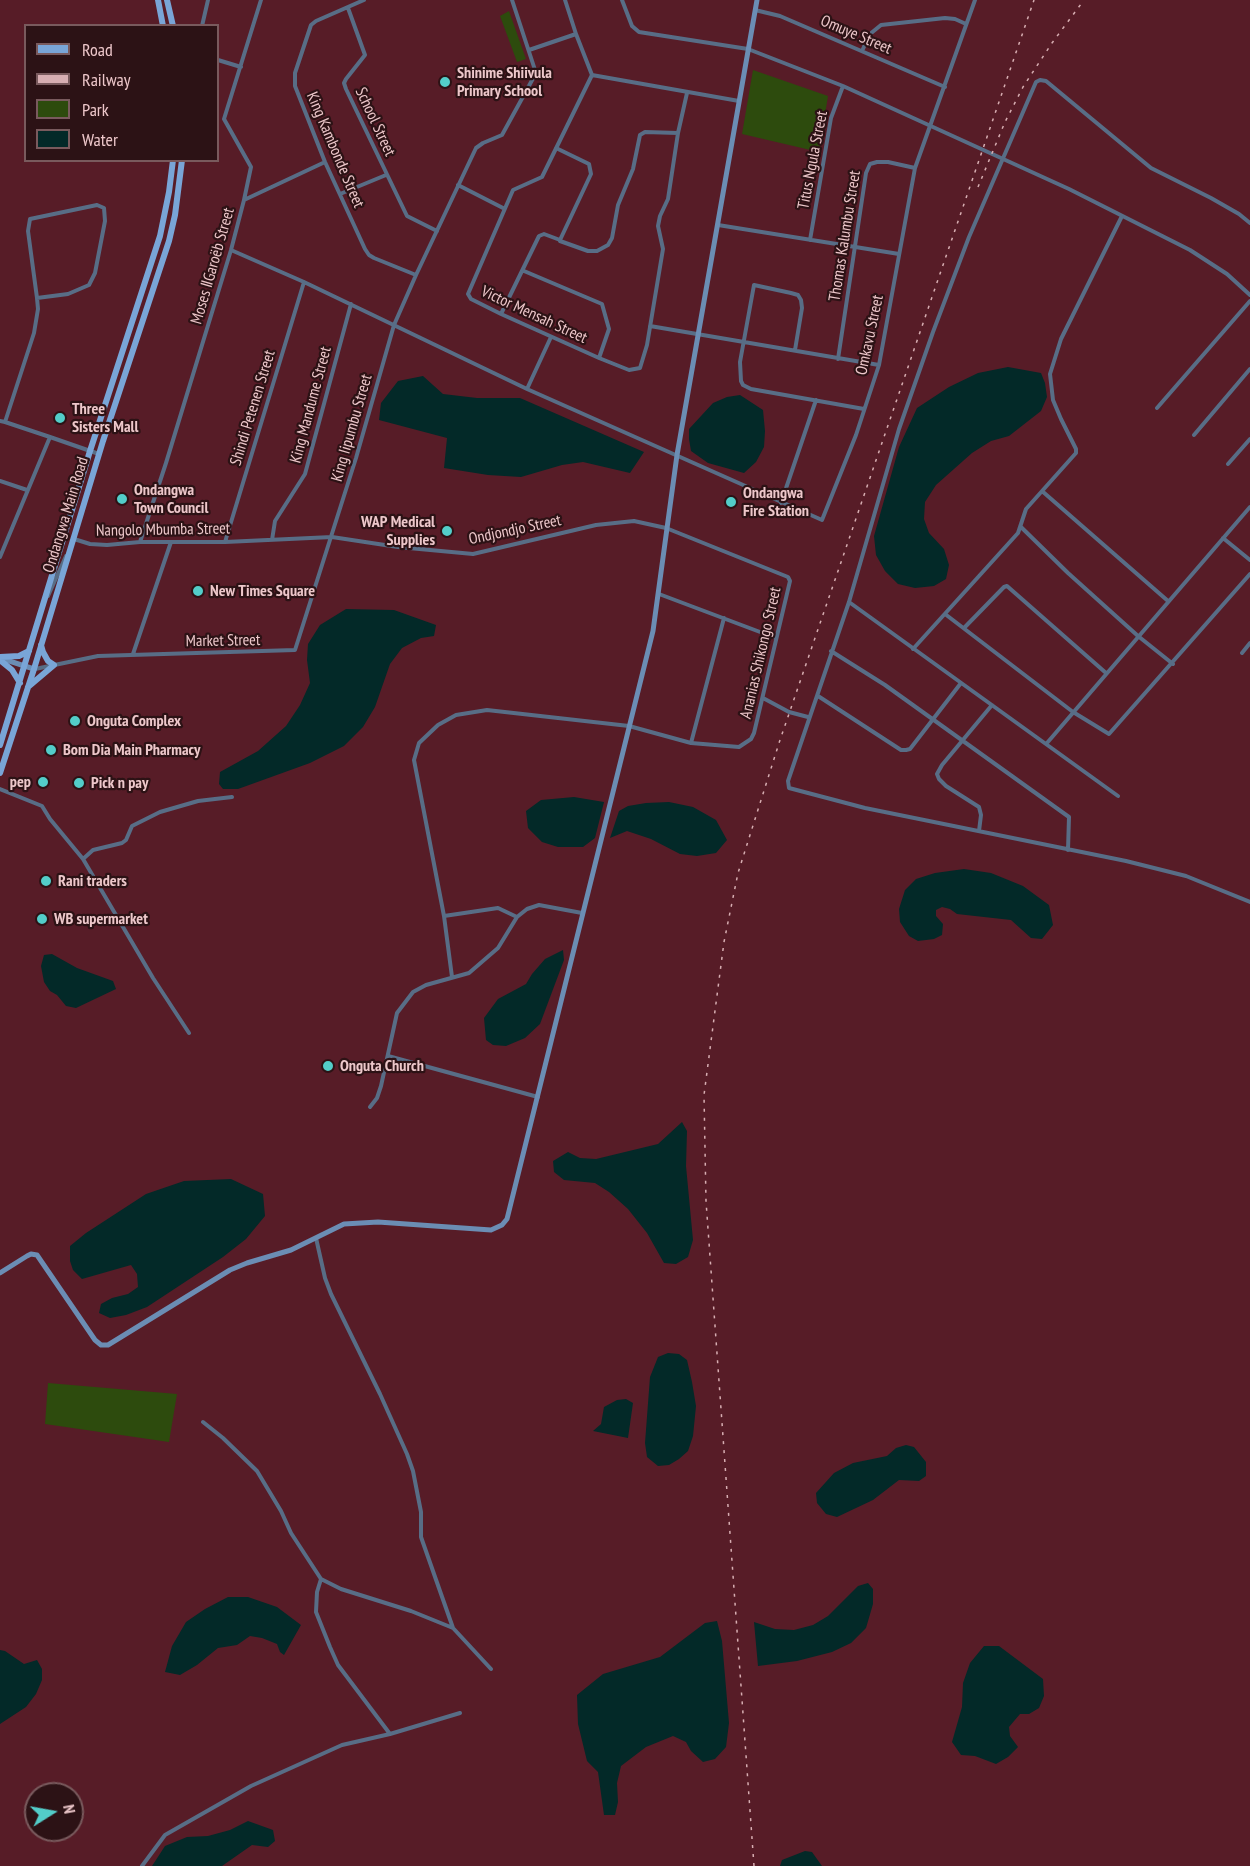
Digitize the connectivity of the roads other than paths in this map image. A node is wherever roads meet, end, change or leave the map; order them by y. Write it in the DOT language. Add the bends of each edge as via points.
graph roads {
  1 [pos="158,0"];
  2 [pos="167,0"];
  3 [pos="208,0"];
  4 [pos="261,0"];
  5 [pos="364,0"];
  6 [pos="512,0"];
  7 [pos="566,0"];
  8 [pos="622,0"];
  9 [pos="757,0"];
  10 [pos="975,0"];
  11 [pos="348,8"];
  12 [pos="756,10"];
  13 [pos="163,24"];
  14 [pos="173,24"];
  15 [pos="202,24"];
  16 [pos="966,24"];
  17 [pos="576,34"];
  18 [pos="529,50"];
  19 [pos="748,50"];
  20 [pos="862,51"];
  21 [pos="219,60"];
  22 [pos="241,67"];
  23 [pos="592,75"];
  24 [pos="843,86"];
  25 [pos="945,87"];
  26 [pos="687,93"];
  27 [pos="739,101"];
  28 [pos="930,126"];
  29 [pos="678,133"];
  30 [pos="556,148"];
  31 [pos="1003,159"];
  32 [pos="173,162"];
  33 [pos="182,162"];
  34 [pos="325,162"];
  35 [pos="915,168"];
  36 [pos="386,175"];
  37 [pos="458,185"];
  38 [pos="169,192"];
  39 [pos="178,194"];
  40 [pos="339,194"];
  41 [pos="244,200"];
  42 [pos="503,208"];
  43 [pos="1122,216"];
  44 [pos="1250,223"];
  45 [pos="718,225"];
  46 [pos="437,231"];
  47 [pos="560,240"];
  48 [pos="810,240"];
  49 [pos="855,247"];
  50 [pos="231,250"];
  51 [pos="899,254"];
  52 [pos="524,271"];
  53 [pos="416,275"];
  54 [pos="304,282"];
  55 [pos="1250,295"];
  56 [pos="37,298"];
  57 [pos="1250,302"];
  58 [pos="351,304"];
  59 [pos="501,314"];
  60 [pos="394,326"];
  61 [pos="650,326"];
  62 [pos="700,333"];
  63 [pos="551,337"];
  64 [pos="744,341"];
  65 [pos="795,350"];
  66 [pos="599,358"];
  67 [pos="837,359"];
  68 [pos="879,365"];
  69 [pos="1250,369"];
  70 [pos="527,389"];
  71 [pos="816,400"];
  72 [pos="1157,408"];
  73 [pos="864,409"];
  74 [pos="0,421"];
  75 [pos="6,422"];
  76 [pos="1194,435"];
  77 [pos="50,437"];
  78 [pos="1250,439"];
  79 [pos="90,451"];
  80 [pos="99,454"];
  81 [pos="677,454"];
  82 [pos="1228,464"];
  83 [pos="0,482"];
  84 [pos="27,490"];
  85 [pos="1042,491"];
  86 [pos="781,503"];
  87 [pos="1250,507"];
  88 [pos="1021,527"];
  89 [pos="666,528"];
  90 [pos="332,537"];
  91 [pos="1223,538"];
  92 [pos="73,539"];
  93 [pos="272,540"];
  94 [pos="140,542"];
  95 [pos="171,542"];
  96 [pos="225,542"];
  97 [pos="0,558"];
  98 [pos="1250,560"];
  99 [pos="1250,574"];
  100 [pos="658,594"];
  101 [pos="849,602"];
  102 [pos="1168,602"];
  103 [pos="42,611"];
  104 [pos="945,614"];
  105 [pos="724,618"];
  106 [pos="964,628"];
  107 [pos="1138,636"];
  108 [pos="776,638"];
  109 [pos="1250,643"];
  110 [pos="41,645"];
  111 [pos="913,649"];
  112 [pos="30,651"];
  113 [pos="831,651"];
  114 [pos="1242,653"];
  115 [pos="133,654"];
  116 [pos="0,658"];
  117 [pos="1173,664"];
  118 [pos="54,665"];
  119 [pos="25,666"];
  120 [pos="34,669"];
  121 [pos="1106,673"];
  122 [pos="961,682"];
  123 [pos="20,684"];
  124 [pos="28,687"];
  125 [pos="818,696"];
  126 [pos="763,698"];
  127 [pos="992,705"];
  128 [pos="1073,711"];
  129 [pos="808,717"];
  130 [pos="933,719"];
  131 [pos="629,726"];
  132 [pos="962,741"];
  133 [pos="691,743"];
  134 [pos="1047,743"];
  135 [pos="0,745"];
  136 [pos="0,773"];
  137 [pos="0,789"];
  138 [pos="1118,796"];
  139 [pos="232,797"];
  140 [pos="979,831"];
  141 [pos="1068,850"];
  142 [pos="83,859"];
  143 [pos="1250,902"];
  144 [pos="582,913"];
  145 [pos="444,916"];
  146 [pos="518,917"];
  147 [pos="452,977"];
  148 [pos="189,1033"];
  149 [pos="388,1056"];
  150 [pos="538,1097"];
  151 [pos="370,1107"];
  152 [pos="316,1238"];
  153 [pos="0,1273"];
  154 [pos="203,1422"];
  155 [pos="321,1579"];
  156 [pos="453,1628"];
  157 [pos="491,1669"];
  158 [pos="460,1713"];
  159 [pos="390,1734"];
  160 [pos="142,1866"];
  1 -- 13 [label="main road"];
  2 -- 14 [label="main road"];
  3 -- 15 [label="street"];
  4 -- 22 [label="street, Moses ǁGaroëb Street"];
  5 -- 11 [label="street, King Kambonde Street"];
  6 -- 18 [label="street, King Iipumbu Street"];
  7 -- 17 [label="street"];
  8 -- 19 [label="street" via="632,27 639,32"];
  9 -- 12 [label="street"];
  10 -- 16 [label="street, Omkavu Street"];
  11 -- 34 [label="street, King Kambonde Street" via="313,23 295,73 295,86"];
  11 -- 36 [label="street, School Street" via="365,55 344,83"];
  12 -- 19 [label="street"];
  12 -- 20 [label="street, Omuye Street" via="780,16"];
  16 -- 20 [label="street" via="945,18 881,25 870,34"];
  16 -- 25 [label="street, Omkavu Street"];
  17 -- 18 [label="street"];
  17 -- 23 [label="street"];
  18 -- 37 [label="street, King Iipumbu Street" via="536,73 532,83 502,135 476,148"];
  19 -- 24 [label="street"];
  19 -- 27 [label="street"];
  20 -- 25 [label="street, Omuye Street"];
  21 -- 22 [label="street"];
  22 -- 41 [label="street, Moses ǁGaroëb Street" via="224,119 251,167"];
  23 -- 26 [label="street"];
  23 -- 30 [label="street, Victor Mensah Street"];
  24 -- 28 [label="street"];
  24 -- 48 [label="street, Titus Ngula Street" via="831,118"];
  25 -- 28 [label="street, Omkavu Street"];
  26 -- 27 [label="street"];
  26 -- 29 [label="street"];
  27 -- 45 [label="street"];
  28 -- 31 [label="street"];
  28 -- 35 [label="street, Omkavu Street"];
  29 -- 47 [label="street" via="640,135 608,245 597,251"];
  29 -- 61 [label="street" via="668,199 658,226 663,249"];
  30 -- 42 [label="street, Victor Mensah Street" via="542,177 513,190"];
  30 -- 47 [label="street" via="589,164 591,169"];
  31 -- 43 [label="street"];
  31 -- 44 [label="street" via="1032,86 1046,81 1151,168 1221,203"];
  31 -- 101 [label="street" via="969,237 899,429"];
  32 -- 38 [label="main road, Ondangwa Main Road"];
  33 -- 39 [label="main road, Ondangwa Main Road"];
  34 -- 40 [label="street, King Kambonde Street"];
  34 -- 41 [label="street"];
  35 -- 49 [label="street, Thomas Kalumbu Street" via="888,162 870,164"];
  35 -- 51 [label="street, Omkavu Street"];
  36 -- 40 [label="street"];
  36 -- 46 [label="street, School Street" via="407,216"];
  37 -- 42 [label="street"];
  37 -- 46 [label="street, King Iipumbu Street"];
  38 -- 39 [label="main road"];
  38 -- 79 [label="main road, Ondangwa Main Road" via="160,236"];
  39 -- 80 [label="main road, Ondangwa Main Road" via="169,241"];
  40 -- 53 [label="street, King Kambonde Street" via="369,255"];
  41 -- 50 [label="street, Moses ǁGaroëb Street"];
  42 -- 59 [label="street, Victor Mensah Street" via="468,294"];
  43 -- 55 [label="street" via="1190,250"];
  43 -- 85 [label="street" via="1061,339 1050,374 1053,400 1076,453"];
  45 -- 48 [label="street"];
  45 -- 62 [label="street"];
  46 -- 53 [label="street, King Iipumbu Street"];
  47 -- 52 [label="street" via="539,236"];
  48 -- 49 [label="street"];
  49 -- 51 [label="street"];
  49 -- 67 [label="street, Thomas Kalumbu Street"];
  50 -- 54 [label="street, Omkavu Street"];
  50 -- 94 [label="street, Moses ǁGaroëb Street"];
  51 -- 68 [label="street, Omkavu Street"];
  52 -- 59 [label="street"];
  52 -- 66 [label="street" via="602,304 609,329"];
  53 -- 60 [label="street, King Iipumbu Street"];
  54 -- 58 [label="street, Omkavu Street"];
  54 -- 96 [label="street, Shindi Petenen Street"];
  56 -- 56 [label="street" via="28,231 30,219 97,205 104,208 97,263 89,285 68,294"];
  56 -- 75 [label="street" via="34,333"];
  57 -- 72 [label="street"];
  58 -- 60 [label="street, Omkavu Street"];
  58 -- 93 [label="street, King Mandume Street" via="305,474 275,520"];
  59 -- 63 [label="street, Victor Mensah Street"];
  60 -- 70 [label="street, Omkavu Street"];
  60 -- 90 [label="street, King Iipumbu Street"];
  61 -- 62 [label="street"];
  61 -- 66 [label="street, Victor Mensah Street" via="640,368 629,370"];
  62 -- 64 [label="street"];
  62 -- 81 [label="street"];
  63 -- 66 [label="street, Victor Mensah Street"];
  63 -- 70 [label="street"];
  64 -- 65 [label="street"];
  64 -- 65 [label="street" via="754,285 798,295 802,308"];
  64 -- 71 [label="street" via="740,362 743,385"];
  65 -- 67 [label="street"];
  67 -- 68 [label="street"];
  68 -- 73 [label="street, Omkavu Street"];
  69 -- 76 [label="street"];
  70 -- 81 [label="street, Omkavu Street"];
  71 -- 73 [label="street"];
  71 -- 86 [label="street"];
  73 -- 86 [label="street, Omkavu Street" via="822,520"];
  74 -- 75 [label="street"];
  75 -- 77 [label="street"];
  77 -- 79 [label="street"];
  77 -- 84 [label="street"];
  78 -- 82 [label="street"];
  79 -- 80 [label="street"];
  79 -- 103 [label="main road, Ondangwa Main Road"];
  80 -- 92 [label="main road, Ondangwa Main Road"];
  81 -- 86 [label="street, Omkavu Street"];
  81 -- 89 [label="street"];
  83 -- 84 [label="street"];
  84 -- 97 [label="street"];
  85 -- 88 [label="street" via="1026,509"];
  85 -- 102 [label="street"];
  87 -- 91 [label="street"];
  88 -- 104 [label="street"];
  88 -- 107 [label="street"];
  89 -- 90 [label="street, Ondjondjo Street" via="616,521 473,554 398,548"];
  89 -- 100 [label="street"];
  89 -- 108 [label="street, Ananias Shikongo Street" via="788,577"];
  90 -- 93 [label="street, Nangolo Mbumba Street"];
  90 -- 115 [label="street, Market Street" via="295,650"];
  91 -- 98 [label="street"];
  91 -- 102 [label="street"];
  92 -- 94 [label="street, Nangolo Mbumba Street" via="107,545"];
  92 -- 103 [label="street, Nangolo Mbumba Street"];
  92 -- 110 [label="main road, Ondangwa Main Road"];
  93 -- 96 [label="street, Nangolo Mbumba Street"];
  94 -- 95 [label="street, Nangolo Mbumba Street"];
  95 -- 96 [label="street, Nangolo Mbumba Street"];
  95 -- 115 [label="street"];
  99 -- 117 [label="street"];
  100 -- 105 [label="street"];
  100 -- 131 [label="street" via="653,631"];
  101 -- 111 [label="street"];
  101 -- 113 [label="street"];
  102 -- 107 [label="street"];
  103 -- 112 [label="main road, Ondangwa Main Road"];
  104 -- 106 [label="street"];
  104 -- 111 [label="street"];
  105 -- 108 [label="street"];
  105 -- 133 [label="street"];
  106 -- 121 [label="street" via="1007,586"];
  106 -- 128 [label="street"];
  107 -- 117 [label="street"];
  107 -- 121 [label="street"];
  108 -- 126 [label="street, Ananias Shikongo Street"];
  109 -- 114 [label="street"];
  110 -- 118 [label="main road"];
  110 -- 120 [label="main road, Ondangwa Main Road"];
  111 -- 122 [label="street"];
  112 -- 116 [label="main road"];
  112 -- 119 [label="main road, Ondangwa Main Road"];
  113 -- 125 [label="street"];
  113 -- 130 [label="street"];
  115 -- 118 [label="street, Market Street"];
  116 -- 119 [label="street"];
  116 -- 123 [label="main road"];
  117 -- 128 [label="street" via="1112,734"];
  118 -- 120 [label="street, Market Street"];
  118 -- 124 [label="main road"];
  119 -- 120 [label="street"];
  119 -- 123 [label="main road, Ondangwa Main Road"];
  120 -- 124 [label="main road, Ondangwa Main Road"];
  121 -- 128 [label="street"];
  122 -- 127 [label="street"];
  122 -- 130 [label="street"];
  123 -- 135 [label="main road, Ondangwa Main Road"];
  124 -- 136 [label="main road, Ondangwa Main Road"];
  125 -- 129 [label="street"];
  125 -- 130 [label="street" via="901,750 910,749"];
  126 -- 129 [label="street"];
  126 -- 133 [label="street, Ananias Shikongo Street" via="754,733 746,743 739,747"];
  127 -- 132 [label="street"];
  127 -- 134 [label="street"];
  128 -- 134 [label="street"];
  129 -- 140 [label="street" via="789,788"];
  130 -- 132 [label="street"];
  131 -- 133 [label="street, Ananias Shikongo Street"];
  131 -- 144 [label="street"];
  131 -- 145 [label="street, Ananias Shikongo Street" via="487,710 456,715 419,743 414,760"];
  132 -- 140 [label="street" via="937,774 946,786 979,807"];
  132 -- 141 [label="street" via="1069,817"];
  134 -- 138 [label="street"];
  137 -- 142 [label="street" via="42,806"];
  139 -- 142 [label="street" via="198,801 160,812 132,826 122,843 93,850"];
  140 -- 141 [label="street"];
  141 -- 143 [label="street" via="1186,876"];
  142 -- 148 [label="street"];
  144 -- 146 [label="street" via="539,905"];
  144 -- 150 [label="street"];
  145 -- 146 [label="street" via="498,908"];
  145 -- 147 [label="street, Ananias Shikongo Street"];
  146 -- 147 [label="street" via="498,948 483,962 469,973"];
  147 -- 149 [label="street" via="426,985 403,1003 397,1013"];
  149 -- 150 [label="street"];
  149 -- 151 [label="street" via="377,1098"];
  150 -- 152 [label="street" via="507,1219 498,1228 354,1223"];
  152 -- 153 [label="street" via="230,1270 108,1345 95,1340 37,1255 31,1254"];
  152 -- 156 [label="street" via="331,1294 413,1471 421,1512 421,1537"];
  154 -- 155 [label="street" via="257,1471"];
  155 -- 156 [label="street"];
  155 -- 159 [label="street" via="316,1612 338,1665"];
  156 -- 157 [label="street"];
  158 -- 159 [label="street"];
  159 -- 160 [label="street" via="342,1745 251,1786 165,1835"];
}
